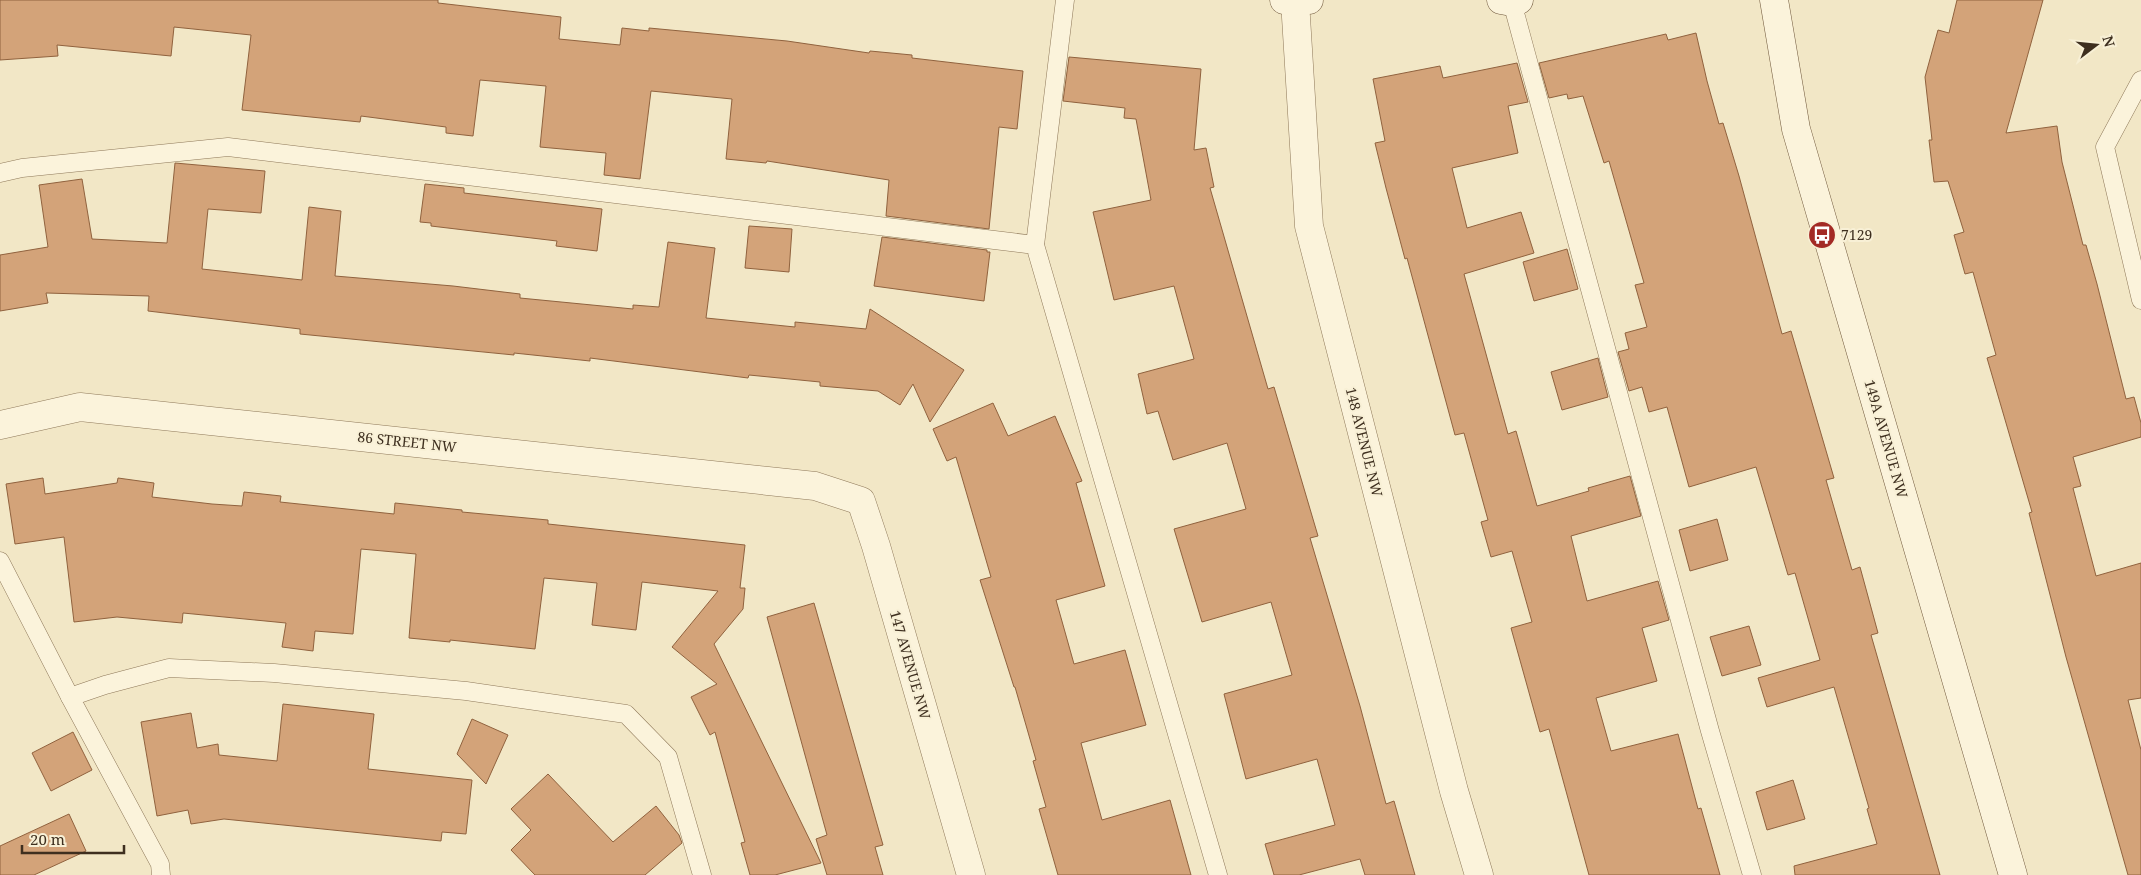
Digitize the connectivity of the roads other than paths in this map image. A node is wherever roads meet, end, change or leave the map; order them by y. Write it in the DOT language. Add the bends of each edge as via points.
graph roads {
  1 [pos="1066,0"];
  2 [pos="1296,0"];
  3 [pos="1774,0"];
  4 [pos="1511,1"];
  5 [pos="2141,80"];
  6 [pos="0,173"];
  7 [pos="1035,245"];
  8 [pos="2141,300"];
  9 [pos="0,426"];
  10 [pos="815,486"];
  11 [pos="0,561"];
  12 [pos="70,697"];
  13 [pos="161,875"];
  14 [pos="702,875"];
  15 [pos="970,875"];
  16 [pos="1218,875"];
  17 [pos="1479,875"];
  18 [pos="1752,875"];
  19 [pos="2013,875"];
  1 -- 7 [label="lane"];
  2 -- 17 [label="street, 148 AVENUE NW" via="1309,226 1454,791"];
  3 -- 19 [label="street, 149A AVENUE NW" via="1796,128"];
  4 -- 18 [label="lane"];
  5 -- 8 [label="lane" via="2105,147"];
  6 -- 7 [label="lane" via="228,147"];
  7 -- 16 [label="lane"];
  9 -- 10 [label="street, 86 STREET NW" via="80,407"];
  10 -- 15 [label="street, 147 AVENUE NW" via="861,501"];
  11 -- 12 [label="lane"];
  12 -- 13 [label="lane" via="160,864"];
  12 -- 14 [label="lane" via="169,668 274,673 466,691 626,714 668,756"];
}
